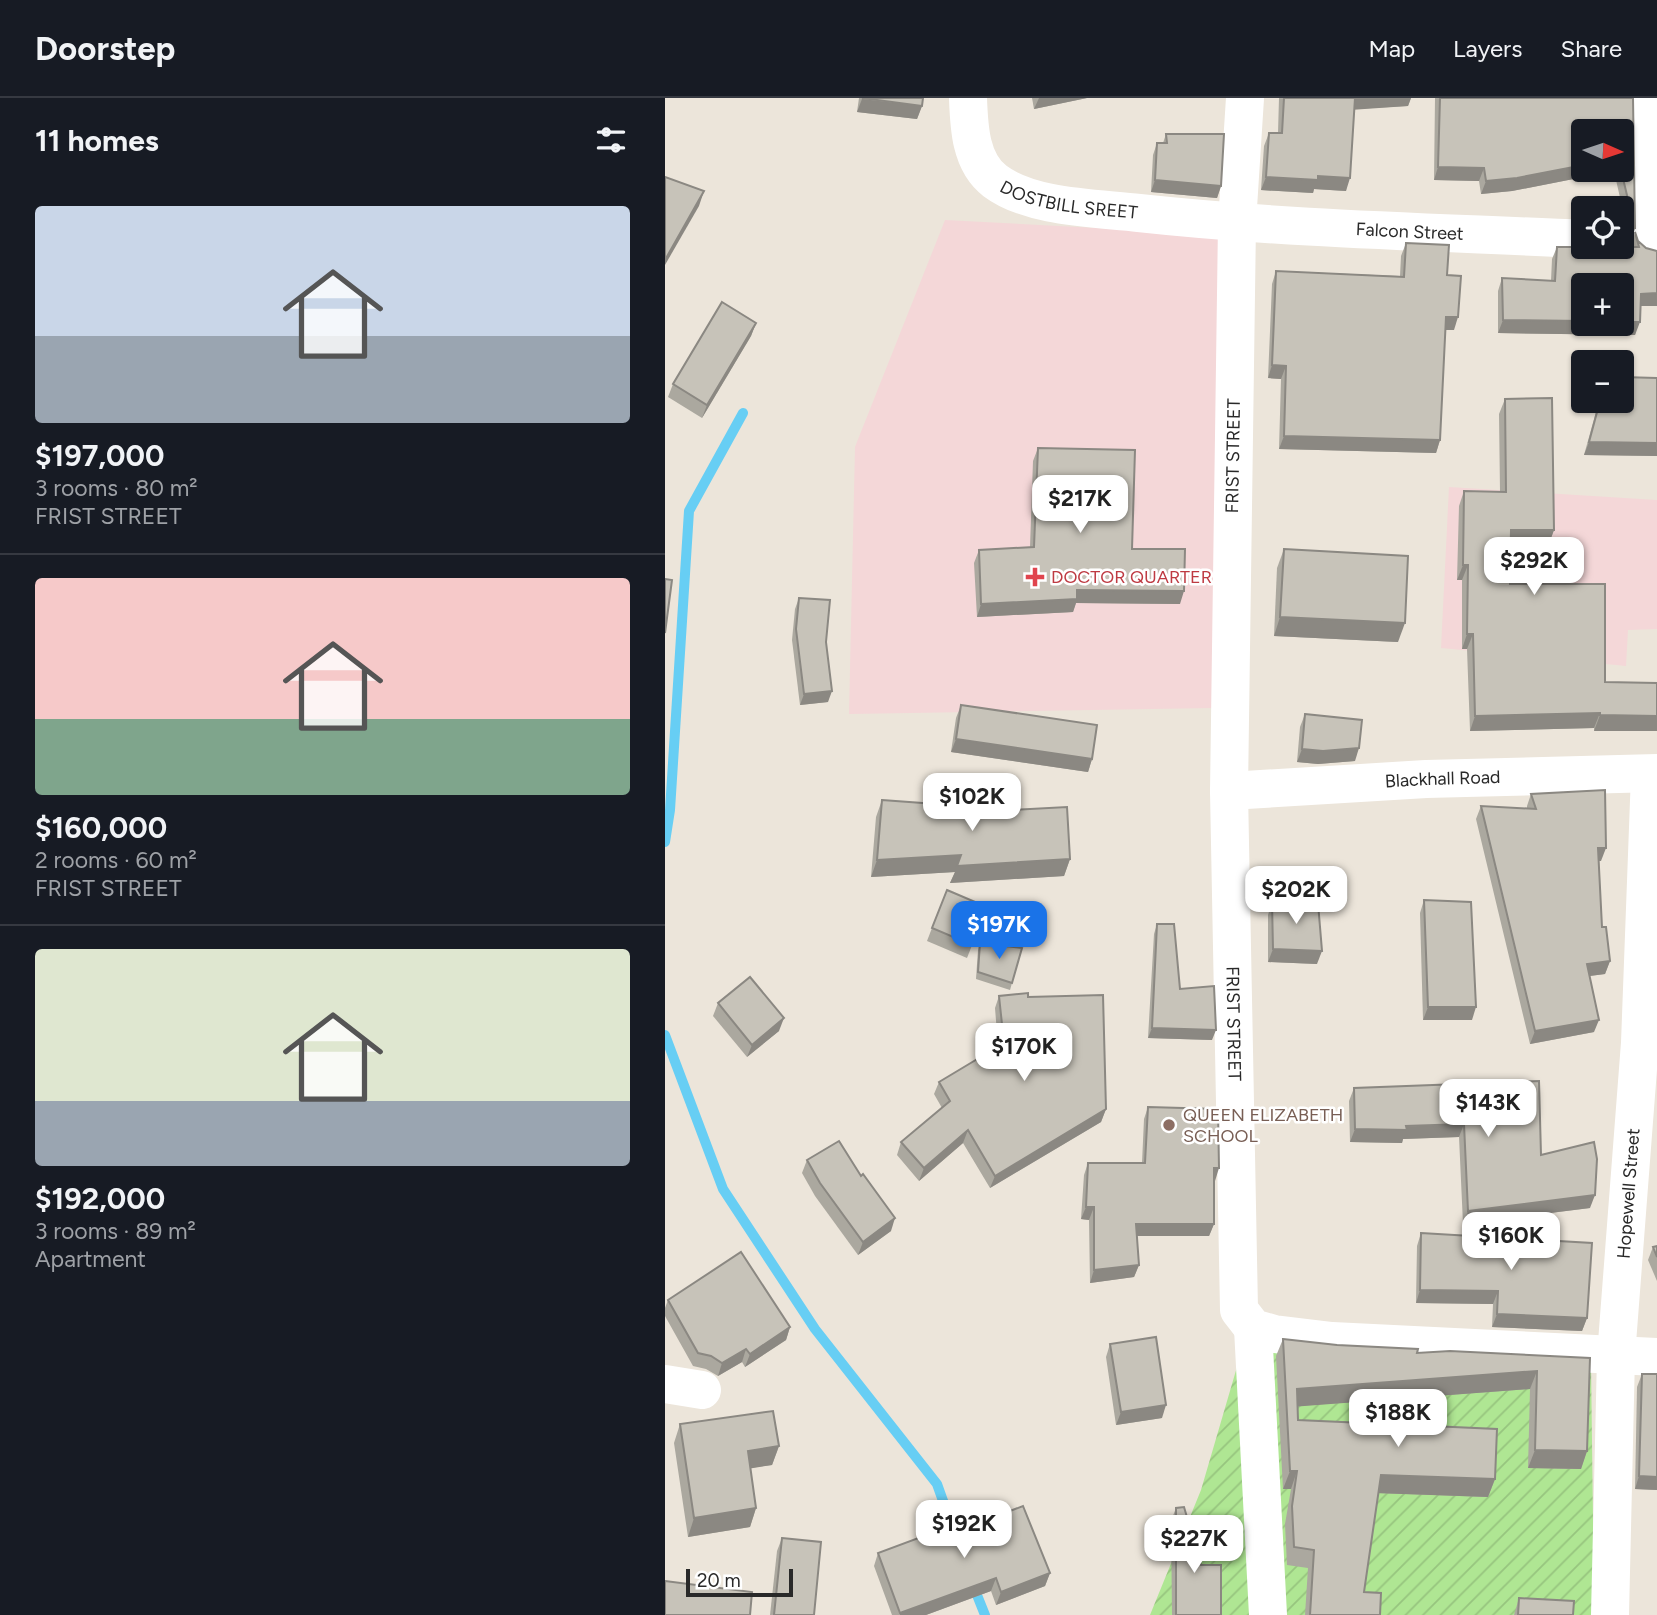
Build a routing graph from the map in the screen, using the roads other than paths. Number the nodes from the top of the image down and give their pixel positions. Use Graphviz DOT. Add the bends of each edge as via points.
graph roads {
  1 [pos="968,98"];
  2 [pos="1245,98"];
  3 [pos="1649,98"];
  4 [pos="1237,223"];
  5 [pos="1571,238"];
  6 [pos="1644,242"];
  7 [pos="1654,774"];
  8 [pos="1229,791"];
  9 [pos="1253,1328"];
  10 [pos="1616,1356"];
  11 [pos="1657,1357"];
  12 [pos="1268,1615"];
  13 [pos="1611,1615"];
  1 -- 4 [label="street, DOSTBILL SREET" via="969,132 980,165 995,181 1026,196"];
  2 -- 4 [label="street, FRIST STREET"];
  3 -- 6 [label="street"];
  4 -- 5 [label="street, Falcon Street"];
  4 -- 8 [label="street, FRIST STREET"];
  7 -- 8 [label="street, Blackhall Road" via="1426,779"];
  7 -- 10 [label="street, Hopewell Street" via="1640,1043"];
  8 -- 9 [label="street, FRIST STREET" via="1239,1310"];
  9 -- 10 [label="street" via="1332,1341"];
  9 -- 12 [label="street"];
  10 -- 11 [label="street"];
  10 -- 13 [label="street, Hopewell Street"];
}
